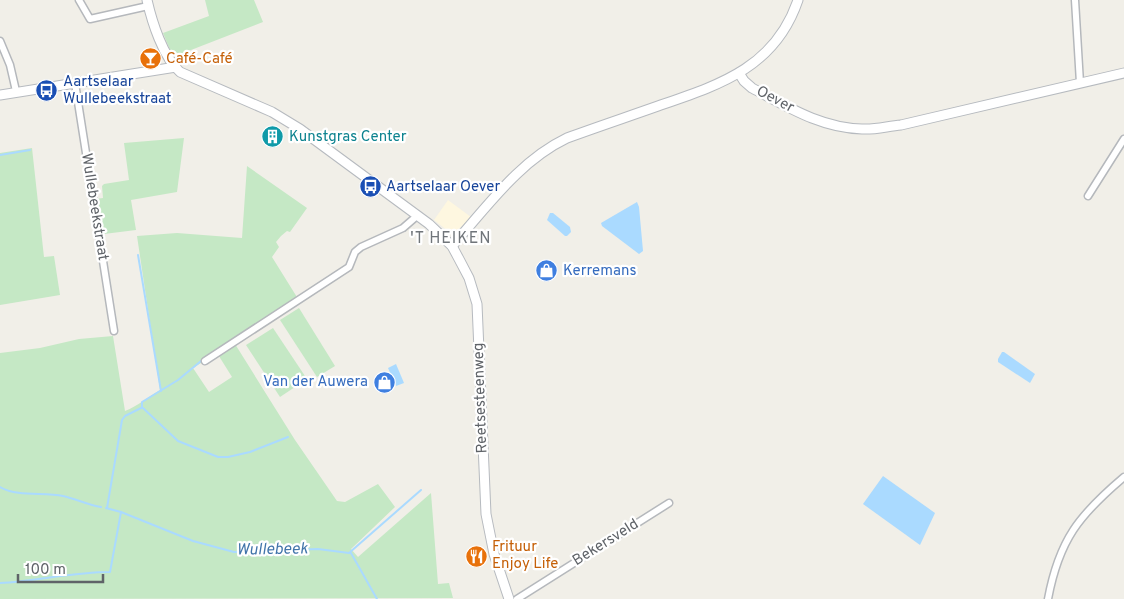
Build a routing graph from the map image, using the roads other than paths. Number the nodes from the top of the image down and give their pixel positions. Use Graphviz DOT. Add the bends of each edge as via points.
graph roads {
  1 [pos="79,0"];
  2 [pos="798,0"];
  3 [pos="1075,0"];
  4 [pos="148,3"];
  5 [pos="0,41"];
  6 [pos="176,67"];
  7 [pos="739,73"];
  8 [pos="1124,73"];
  9 [pos="75,83"];
  10 [pos="1080,83"];
  11 [pos="16,92"];
  12 [pos="0,95"];
  13 [pos="1124,139"];
  14 [pos="1088,196"];
  15 [pos="418,215"];
  16 [pos="452,246"];
  17 [pos="114,331"];
  18 [pos="205,361"];
  19 [pos="1124,477"];
  20 [pos="669,504"];
  21 [pos="509,599"];
  22 [pos="517,599"];
  23 [pos="1048,599"];
  1 -- 4 [label="street" via="90,19"];
  2 -- 7 [label="street" via="773,44"];
  3 -- 10 [label="street"];
  4 -- 6 [label="street" via="163,46"];
  5 -- 11 [label="street"];
  6 -- 9 [label="street"];
  6 -- 15 [label="street, Reetsesteenweg" via="186,75 272,112 300,129"];
  7 -- 10 [label="street, Oever" via="752,88 812,120 864,129 901,125"];
  7 -- 16 [label="street" via="715,86 567,138 546,149 516,174"];
  8 -- 10 [label="street, Oever"];
  9 -- 11 [label="street"];
  9 -- 17 [label="street, Wullebeekstraat"];
  11 -- 12 [label="street"];
  13 -- 14 [label="street"];
  15 -- 16 [label="street, Reetsesteenweg"];
  15 -- 18 [label="street" via="403,228 361,247 355,252 349,267"];
  16 -- 21 [label="street, Reetsesteenweg" via="469,278 477,304 486,514 494,554"];
  19 -- 23 [label="street" via="1084,513 1073,529 1058,559"];
  20 -- 22 [label="street, Bekersveld"];
}
